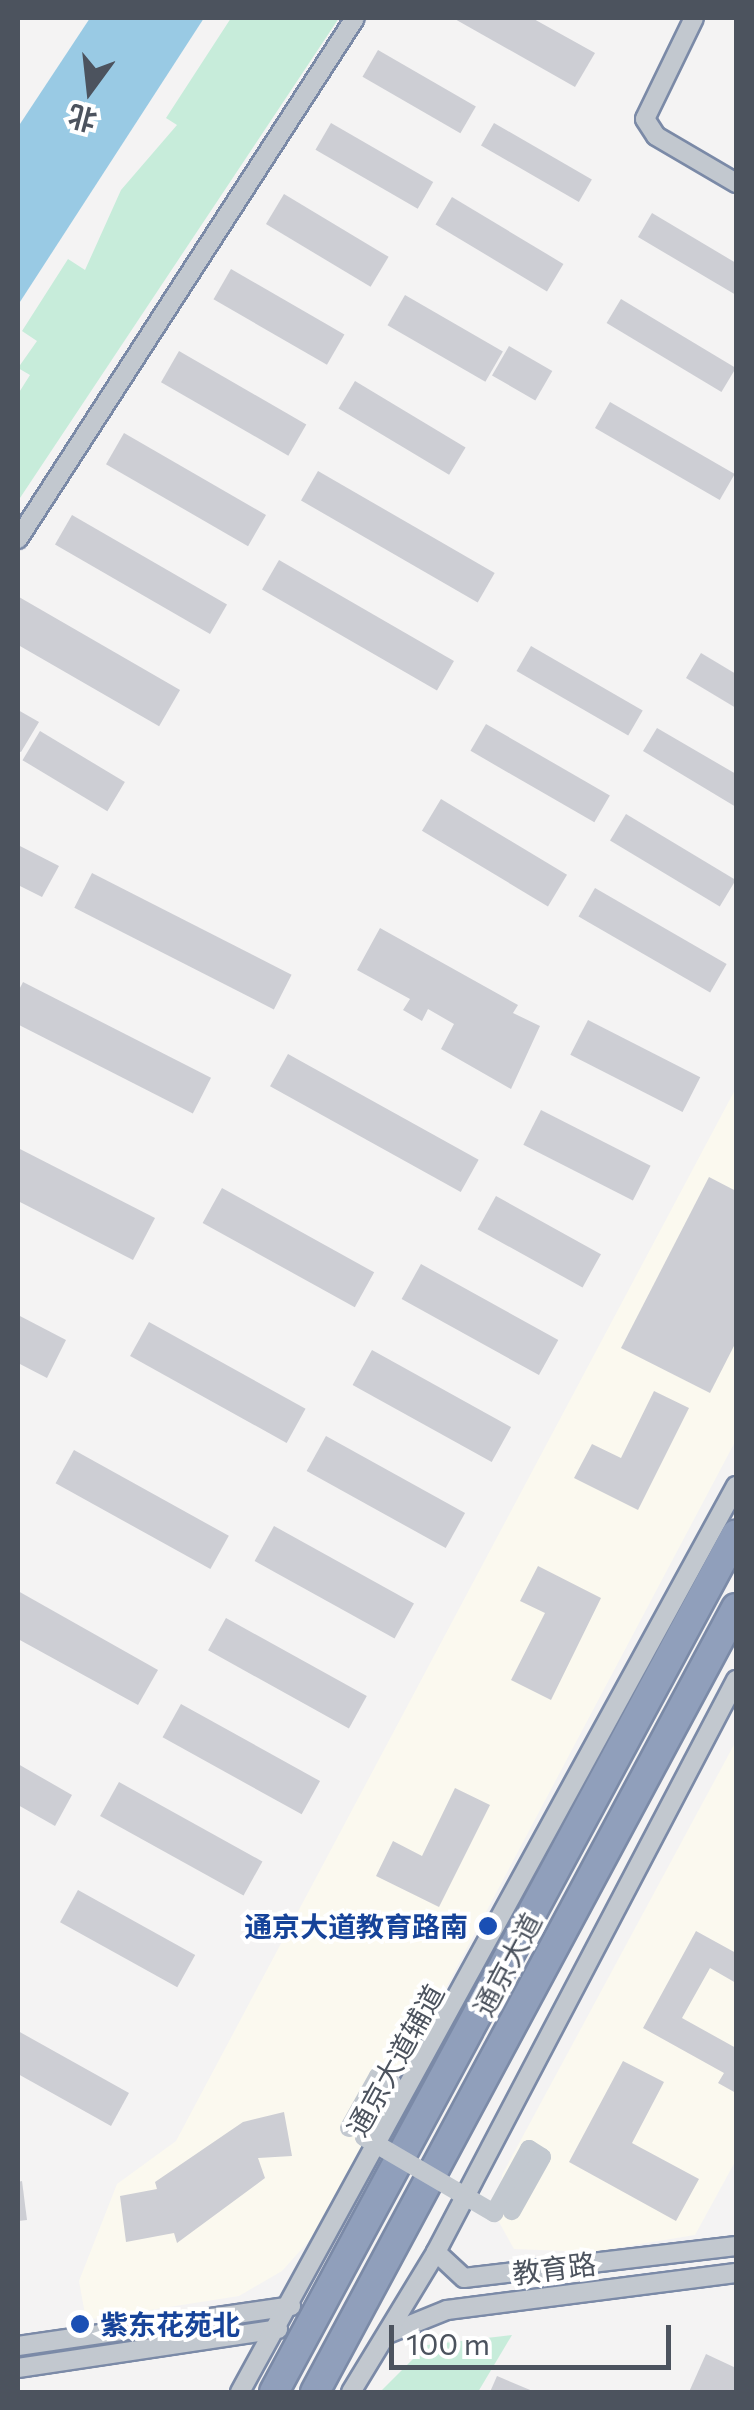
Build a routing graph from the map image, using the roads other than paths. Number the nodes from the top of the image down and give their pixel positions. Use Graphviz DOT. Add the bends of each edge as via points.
graph roads {
  1 [pos="355,18"];
  2 [pos="694,18"];
  3 [pos="736,184"];
  4 [pos="18,539"];
  5 [pos="736,1486"];
  6 [pos="736,1534"];
  7 [pos="736,1608"];
  8 [pos="736,1680"];
  9 [pos="349,2128"];
  10 [pos="512,2211"];
  11 [pos="736,2246"];
  12 [pos="436,2252"];
  13 [pos="736,2273"];
  14 [pos="291,2306"];
  15 [pos="278,2330"];
  16 [pos="385,2336"];
  17 [pos="18,2346"];
  18 [pos="18,2368"];
  19 [pos="240,2392"];
  20 [pos="274,2392"];
  21 [pos="315,2392"];
  22 [pos="351,2392"];
  1 -- 4 [label="street"];
  2 -- 3 [label="street" via="645,119 656,136"];
  5 -- 14 [label="street, 通京大道辅道"];
  6 -- 20 [label="highway, 通京大道"];
  7 -- 21 [label="highway, 通京大道"];
  8 -- 12 [label="street"];
  9 -- 10 [label="street, bridge" via="378,2076 392,2083 364,2137 494,2213 529,2150 542,2157"];
  11 -- 12 [label="street, 教育路" via="464,2278"];
  12 -- 16 [label="street"];
  13 -- 16 [label="street, 教育路" via="447,2310 417,2317"];
  14 -- 15 [label="street, 通京大道辅道"];
  14 -- 17 [label="street"];
  15 -- 18 [label="street"];
  15 -- 19 [label="street, 通京大道辅道"];
  16 -- 22 [label="street"];
}
